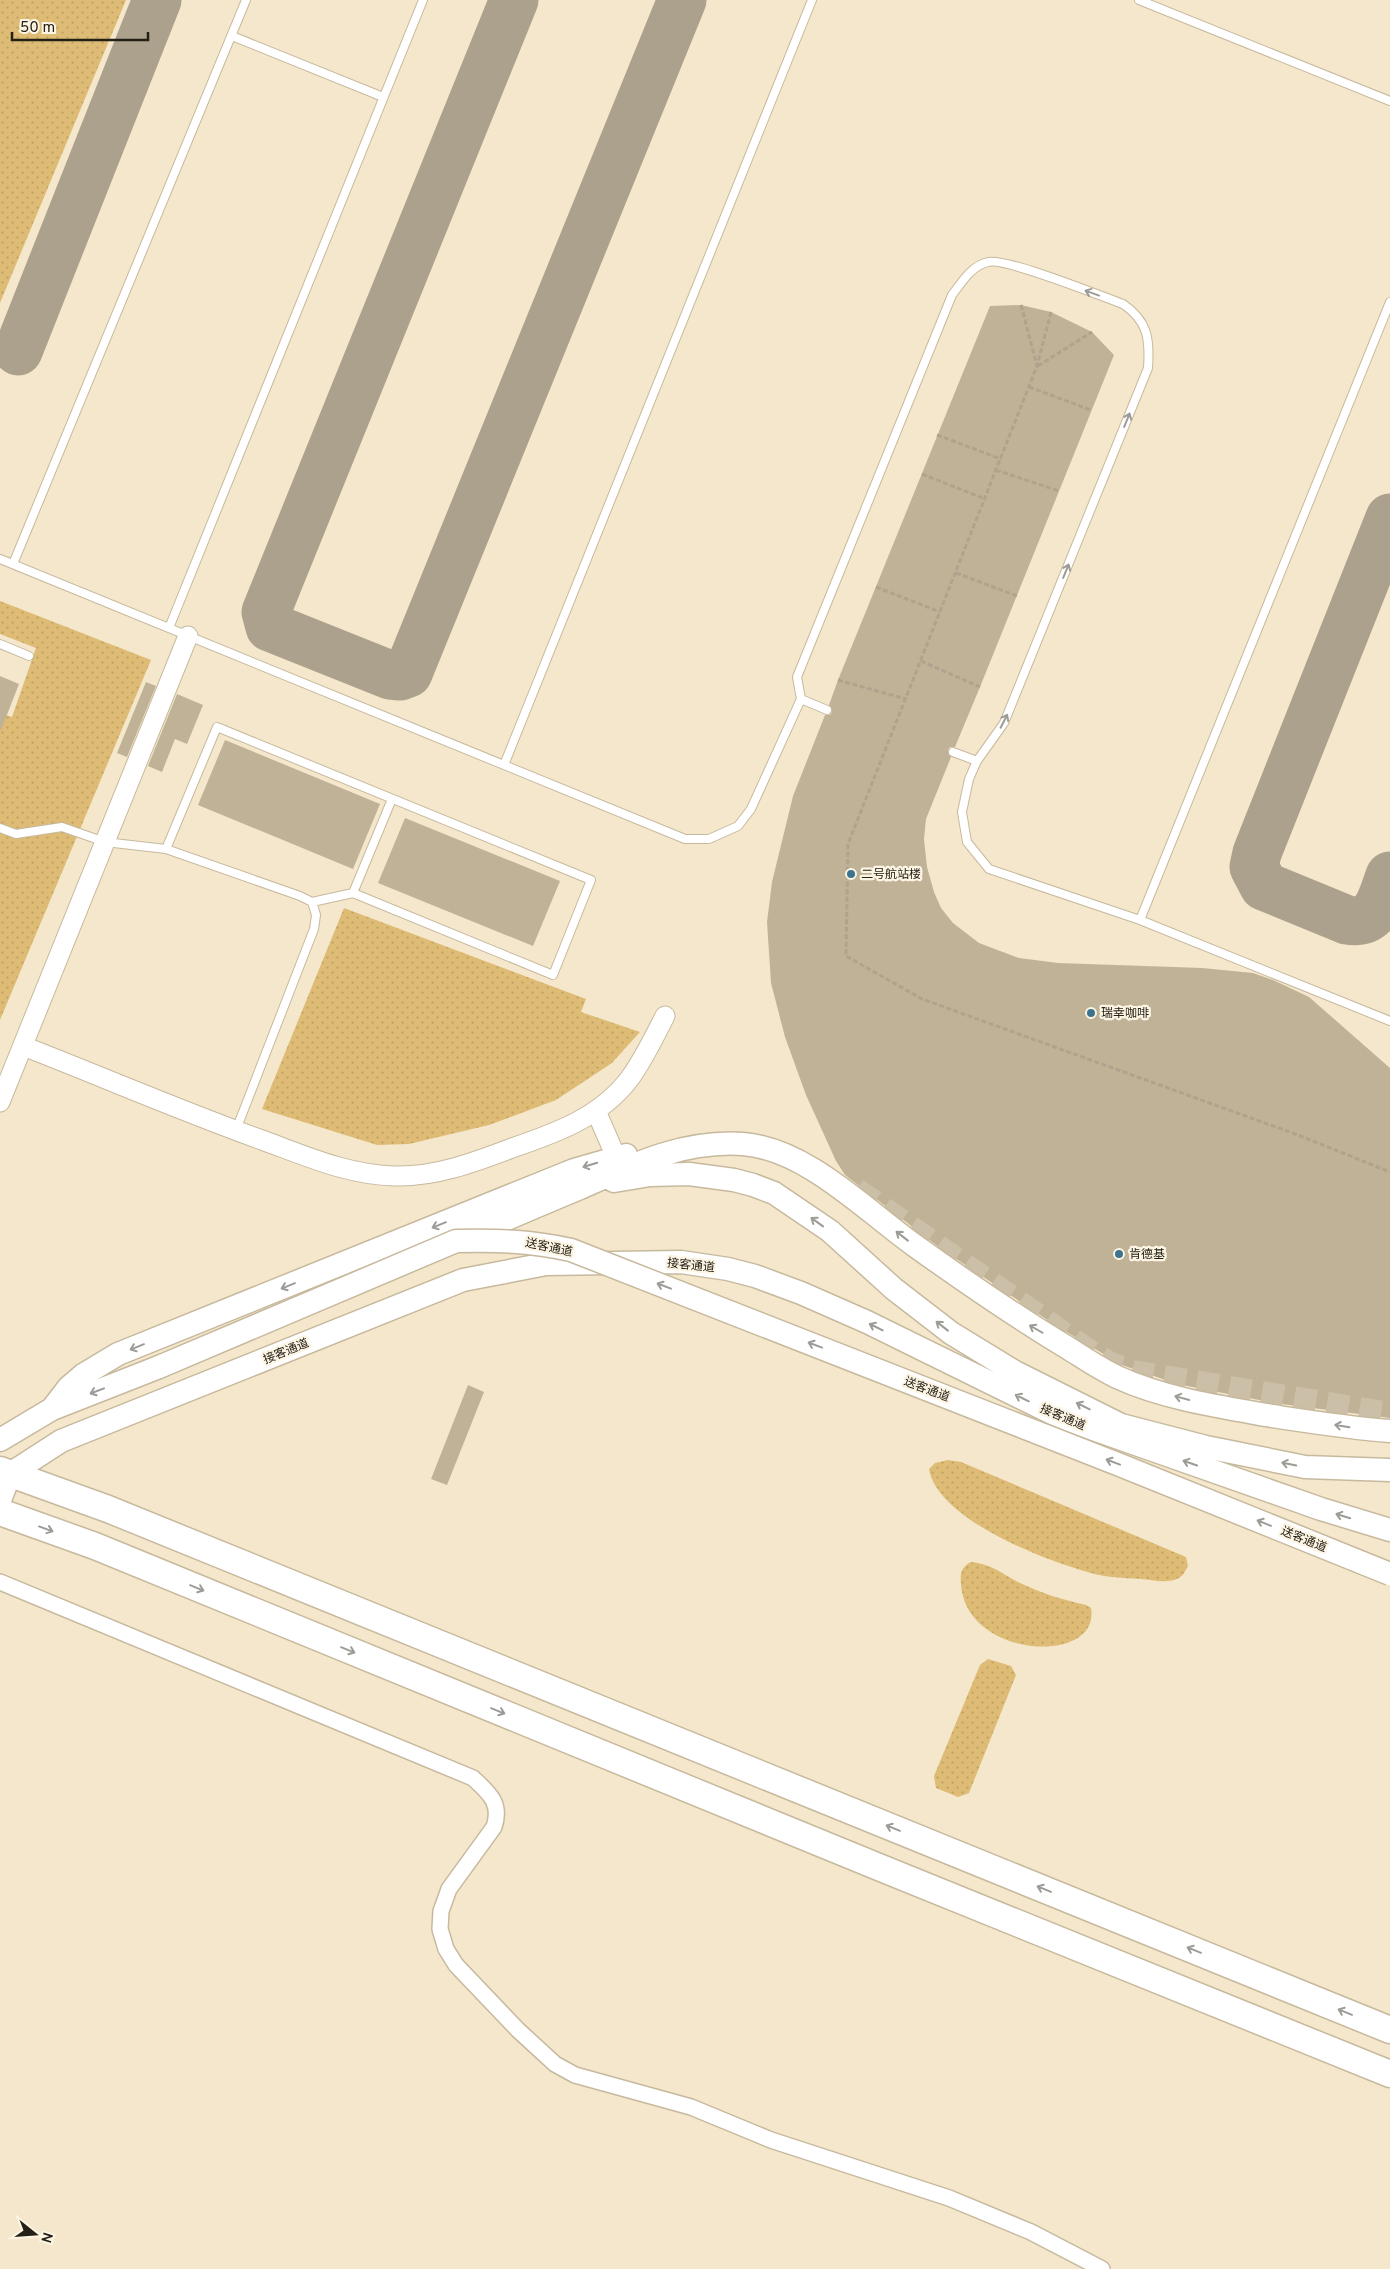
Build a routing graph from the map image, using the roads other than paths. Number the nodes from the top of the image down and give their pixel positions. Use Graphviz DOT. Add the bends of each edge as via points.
graph roads {
  1 [pos="246,0"];
  2 [pos="422,0"];
  3 [pos="812,0"];
  4 [pos="1139,0"];
  5 [pos="232,36"];
  6 [pos="383,97"];
  7 [pos="1390,101"];
  8 [pos="1390,302"];
  9 [pos="0,559"];
  10 [pos="13,564"];
  11 [pos="169,628"];
  12 [pos="188,636"];
  13 [pos="0,644"];
  14 [pos="29,656"];
  15 [pos="801,699"];
  16 [pos="827,710"];
  17 [pos="953,752"];
  18 [pos="977,761"];
  19 [pos="504,765"];
  20 [pos="392,799"];
  21 [pos="0,828"];
  22 [pos="105,842"];
  23 [pos="166,849"];
  24 [pos="353,893"];
  25 [pos="312,902"];
  26 [pos="1140,920"];
  27 [pos="665,1016"];
  28 [pos="1390,1021"];
  29 [pos="23,1046"];
  30 [pos="0,1102"];
  31 [pos="596,1111"];
  32 [pos="236,1130"];
  33 [pos="616,1157"];
  34 [pos="851,1184"];
  35 [pos="585,1186"];
  36 [pos="456,1240"];
  37 [pos="52,1409"];
  38 [pos="1390,1432"];
  39 [pos="0,1440"];
  40 [pos="1390,1470"];
  41 [pos="5,1472"];
  42 [pos="0,1500"];
  43 [pos="0,1512"];
  44 [pos="1390,1530"];
  45 [pos="1390,1574"];
  46 [pos="0,1582"];
  47 [pos="1390,2030"];
  48 [pos="1390,2074"];
  49 [pos="1102,2269"];
  1 -- 5 [label="lane"];
  2 -- 6 [label="lane"];
  3 -- 19 [label="lane"];
  4 -- 7 [label="lane"];
  5 -- 6 [label="lane"];
  5 -- 10 [label="lane"];
  6 -- 11 [label="lane"];
  8 -- 26 [label="lane"];
  9 -- 10 [label="lane"];
  10 -- 11 [label="lane"];
  11 -- 12 [label="lane"];
  12 -- 19 [label="lane"];
  12 -- 22 [label="street"];
  13 -- 14 [label="lane"];
  15 -- 16 [label="lane"];
  18 -- 15 [label="lane, one-way" via="1004,723 1148,368 1150,345 1145,328 1133,311 1123,304 1013,264 989,261 968,273 952,295 797,677"];
  15 -- 19 [label="lane" via="751,809 738,826 709,839 685,839"];
  17 -- 18 [label="lane"];
  18 -- 26 [label="lane" via="969,779 962,812 967,842 989,869"];
  20 -- 23 [label="lane" via="217,727"];
  20 -- 24 [label="lane"];
  20 -- 24 [label="lane" via="591,880 554,975"];
  21 -- 22 [label="lane" via="16,834 62,828"];
  22 -- 23 [label="lane"];
  22 -- 29 [label="street"];
  23 -- 25 [label="lane"];
  24 -- 25 [label="lane"];
  25 -- 32 [label="lane" via="316,915 314,929"];
  26 -- 28 [label="lane"];
  27 -- 31 [label="street" via="630,1079"];
  29 -- 30 [label="street"];
  29 -- 32 [label="street"];
  31 -- 32 [label="street" via="550,1135 475,1162 436,1172 397,1176 342,1169"];
  31 -- 33 [label="street"];
  33 -- 34 [label="main road" via="709,1137 741,1136 790,1148"];
  33 -- 37 [label="main road, one-way" via="574,1170 118,1354 76,1381"];
  35 -- 36 [label="main road, 送客通道"];
  38 -- 35 [label="main road, 送客通道, one-way" via="1214,1406 1117,1377 1014,1316 808,1167 770,1149 743,1144 681,1149 639,1161"];
  40 -- 35 [label="main road, 送客通道, one-way" via="1305,1467 1206,1447 1121,1425 1015,1372 951,1333 894,1289 830,1231 764,1188 709,1176 668,1174"];
  36 -- 37 [label="main road, 送客通道, one-way, bridge" via="159,1367"];
  45 -- 36 [label="main road, 送客通道, one-way, bridge" via="571,1250 520,1240"];
  37 -- 39 [label="main road"];
  41 -- 42 [label="main road"];
  44 -- 41 [label="main road, 接客通道, one-way" via="1062,1418 801,1293 728,1269 681,1262 546,1264 463,1280 61,1441"];
  47 -- 41 [label="highway, one-way" via="108,1509"];
  43 -- 48 [label="highway, one-way" via="95,1546"];
  46 -- 49 [label="street" via="473,1778 495,1801 497,1817 494,1827 449,1890 441,1911 440,1929 446,1949 456,1965 555,2064 575,2075 691,2107 771,2140 949,2198 1031,2232"];
}
